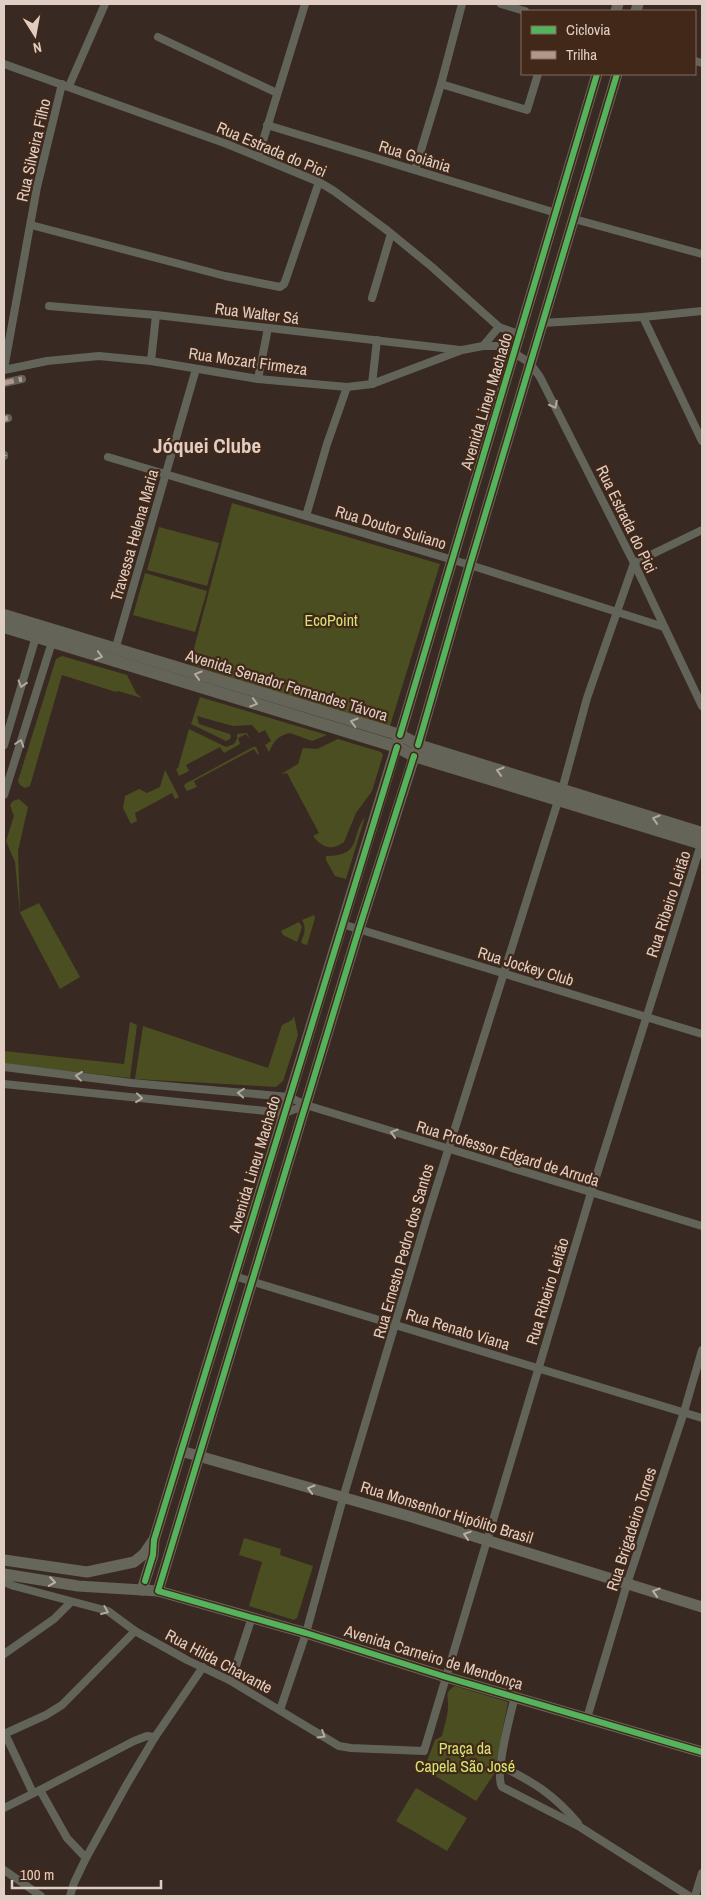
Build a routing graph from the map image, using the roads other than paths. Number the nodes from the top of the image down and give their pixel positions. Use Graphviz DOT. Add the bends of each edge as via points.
graph roads {
  1 [pos="106,4"];
  2 [pos="305,4"];
  3 [pos="462,4"];
  4 [pos="501,4"];
  5 [pos="522,10"];
  6 [pos="158,37"];
  7 [pos="4,64"];
  8 [pos="538,75"];
  9 [pos="597,75"];
  10 [pos="617,75"];
  11 [pos="441,84"];
  12 [pos="65,85"];
  13 [pos="277,93"];
  14 [pos="267,125"];
  15 [pos="258,157"];
  16 [pos="415,170"];
  17 [pos="319,182"];
  18 [pos="556,213"];
  19 [pos="574,219"];
  20 [pos="31,225"];
  21 [pos="391,234"];
  22 [pos="702,254"];
  23 [pos="372,298"];
  24 [pos="49,306"];
  25 [pos="702,311"];
  26 [pos="156,315"];
  27 [pos="643,317"];
  28 [pos="542,323"];
  29 [pos="499,326"];
  30 [pos="8,327"];
  31 [pos="268,328"];
  32 [pos="521,335"];
  33 [pos="377,340"];
  34 [pos="482,346"];
  35 [pos="462,350"];
  36 [pos="515,354"];
  37 [pos="151,361"];
  38 [pos="530,363"];
  39 [pos="196,369"];
  40 [pos="4,370"];
  41 [pos="22,379"];
  42 [pos="258,379"];
  43 [pos="4,383"];
  44 [pos="372,384"];
  45 [pos="347,387"];
  46 [pos="702,441"];
  47 [pos="108,457"];
  48 [pos="166,474"];
  49 [pos="306,516"];
  50 [pos="702,530"];
  51 [pos="452,560"];
  52 [pos="634,563"];
  53 [pos="470,565"];
  54 [pos="615,612"];
  55 [pos="4,616"];
  56 [pos="4,627"];
  57 [pos="664,627"];
  58 [pos="37,632"];
  59 [pos="52,642"];
  60 [pos="115,650"];
  61 [pos="702,706"];
  62 [pos="399,741"];
  63 [pos="4,745"];
  64 [pos="416,751"];
  65 [pos="4,791"];
  66 [pos="560,795"];
  67 [pos="702,841"];
  68 [pos="342,924"];
  69 [pos="359,929"];
  70 [pos="505,974"];
  71 [pos="647,1017"];
  72 [pos="702,1034"];
  73 [pos="4,1068"];
  74 [pos="4,1084"];
  75 [pos="290,1097"];
  76 [pos="306,1105"];
  77 [pos="285,1113"];
  78 [pos="448,1149"];
  79 [pos="591,1193"];
  80 [pos="702,1226"];
  81 [pos="242,1249"];
  82 [pos="261,1254"];
  83 [pos="234,1276"];
  84 [pos="252,1281"];
  85 [pos="224,1312"];
  86 [pos="241,1317"];
  87 [pos="396,1324"];
  88 [pos="702,1350"];
  89 [pos="538,1368"];
  90 [pos="684,1412"];
  91 [pos="702,1418"];
  92 [pos="181,1451"];
  93 [pos="199,1456"];
  94 [pos="343,1498"];
  95 [pos="154,1540"];
  96 [pos="487,1541"];
  97 [pos="4,1560"];
  98 [pos="4,1574"];
  99 [pos="4,1582"];
  100 [pos="627,1584"];
  101 [pos="142,1590"];
  102 [pos="158,1591"];
  103 [pos="71,1602"];
  104 [pos="702,1606"];
  105 [pos="252,1617"];
  106 [pos="135,1631"];
  107 [pos="306,1632"];
  108 [pos="4,1654"];
  109 [pos="203,1667"];
  110 [pos="446,1677"];
  111 [pos="231,1680"];
  112 [pos="515,1696"];
  113 [pos="280,1710"];
  114 [pos="587,1718"];
  115 [pos="4,1734"];
  116 [pos="155,1736"];
  117 [pos="424,1751"];
  118 [pos="702,1752"];
  119 [pos="501,1766"];
  120 [pos="37,1792"];
  121 [pos="4,1808"];
  122 [pos="580,1827"];
  123 [pos="86,1858"];
  124 [pos="4,1870"];
  125 [pos="702,1873"];
  126 [pos="41,1896"];
  127 [pos="70,1896"];
  128 [pos="689,1896"];
  129 [pos="695,1896"];
  1 -- 12 [label="street, Rua Silveira Filho"];
  2 -- 13 [label="street"];
  3 -- 11 [label="street"];
  4 -- 5 [label="street"];
  6 -- 13 [label="street"];
  7 -- 12 [label="street, Rua Estrada do Pici"];
  8 -- 11 [label="street" via="527,110"];
  9 -- 18 [label="street, Avenida Lineu Machado"];
  10 -- 19 [label="street, Avenida Lineu Machado"];
  11 -- 16 [label="street"];
  12 -- 15 [label="street, Rua Estrada do Pici"];
  12 -- 20 [label="street, Rua Silveira Filho" via="37,187"];
  13 -- 14 [label="street"];
  14 -- 15 [label="street"];
  14 -- 16 [label="street, Rua Goiânia"];
  15 -- 17 [label="street, Rua Estrada do Pici"];
  16 -- 18 [label="street, Rua Goiânia"];
  17 -- 20 [label="street" via="282,286 225,276"];
  17 -- 21 [label="street, Rua Estrada do Pici"];
  18 -- 32 [label="street, Avenida Lineu Machado"];
  19 -- 22 [label="street"];
  19 -- 28 [label="street, Avenida Lineu Machado"];
  20 -- 30 [label="street, Rua Silveira Filho"];
  21 -- 23 [label="street"];
  21 -- 29 [label="street, Rua Estrada do Pici"];
  24 -- 26 [label="street, Rua Walter Sá"];
  25 -- 27 [label="street"];
  26 -- 31 [label="street, Rua Walter Sá"];
  26 -- 37 [label="street"];
  27 -- 28 [label="street"];
  27 -- 46 [label="street"];
  28 -- 38 [label="street, Avenida Lineu Machado"];
  29 -- 32 [label="street, Rua Estrada do Pici"];
  29 -- 34 [label="street"];
  30 -- 40 [label="street, Rua Silveira Filho"];
  31 -- 33 [label="street, Rua Walter Sá"];
  31 -- 42 [label="street"];
  32 -- 36 [label="street, Avenida Lineu Machado"];
  33 -- 35 [label="street, Rua Walter Sá"];
  33 -- 44 [label="street"];
  34 -- 35 [label="street, Rua Mozart Firmeza"];
  34 -- 36 [label="street, Rua Mozart Firmeza" via="503,346"];
  35 -- 44 [label="street, Rua Mozart Firmeza"];
  36 -- 38 [label="street, Rua Estrada do Pici"];
  36 -- 51 [label="street, Avenida Lineu Machado"];
  37 -- 39 [label="street, Rua Mozart Firmeza"];
  37 -- 40 [label="street, Rua Mozart Firmeza" via="99,356 47,361"];
  38 -- 52 [label="street, Rua Estrada do Pici, one-way"];
  38 -- 53 [label="street, Avenida Lineu Machado"];
  39 -- 42 [label="street, Rua Mozart Firmeza"];
  39 -- 48 [label="street, Travessa Helena Maria"];
  41 -- 43 [label="street"];
  42 -- 45 [label="street, Rua Mozart Firmeza"];
  44 -- 45 [label="street, Rua Mozart Firmeza"];
  45 -- 49 [label="street"];
  47 -- 48 [label="street, Rua Doutor Suliano"];
  48 -- 49 [label="street, Rua Doutor Suliano"];
  48 -- 60 [label="street, Travessa Helena Maria"];
  49 -- 51 [label="street, Rua Doutor Suliano"];
  50 -- 52 [label="street"];
  51 -- 53 [label="street, Rua Doutor Suliano"];
  51 -- 62 [label="street, Avenida Lineu Machado"];
  52 -- 54 [label="street, Rua Ernesto Pedro dos Santos"];
  52 -- 57 [label="street, Rua Estrada do Pici"];
  53 -- 54 [label="street, Rua Doutor Suliano"];
  53 -- 64 [label="street, Avenida Lineu Machado"];
  54 -- 57 [label="street, Rua Doutor Suliano"];
  54 -- 66 [label="street, Rua Ernesto Pedro dos Santos"];
  55 -- 58 [label="main road, Avenida Senador Fernandes Távora"];
  56 -- 58 [label="main road, Avenida Senador Fernandes Távora"];
  57 -- 61 [label="street, Rua Estrada do Pici"];
  58 -- 59 [label="main road, Avenida Senador Fernandes Távora"];
  58 -- 60 [label="main road, Avenida Senador Fernandes Távora"];
  58 -- 63 [label="street, one-way"];
  59 -- 62 [label="main road, Avenida Senador Fernandes Távora, one-way"];
  65 -- 59 [label="street, one-way"];
  62 -- 60 [label="main road, Avenida Senador Fernandes Távora, one-way"];
  62 -- 64 [label="main road, Avenida Senador Fernandes Távora"];
  62 -- 68 [label="street, Avenida Lineu Machado"];
  64 -- 66 [label="main road, Avenida Senador Fernandes Távora"];
  64 -- 69 [label="street, Avenida Lineu Machado"];
  66 -- 67 [label="main road, Avenida Senador Fernandes Távora"];
  66 -- 70 [label="street, Rua Ernesto Pedro dos Santos"];
  67 -- 71 [label="street, Rua Ribeiro Leitão"];
  68 -- 69 [label="street, Rua Jockey Club"];
  68 -- 75 [label="street, Avenida Lineu Machado"];
  69 -- 70 [label="street, Rua Jockey Club"];
  69 -- 76 [label="street, Avenida Lineu Machado"];
  70 -- 71 [label="street, Rua Jockey Club"];
  70 -- 78 [label="street, Rua Ernesto Pedro dos Santos"];
  71 -- 72 [label="street, Rua Jockey Club"];
  71 -- 79 [label="street, Rua Ribeiro Leitão"];
  75 -- 73 [label="street, one-way"];
  74 -- 77 [label="street, one-way"];
  75 -- 76 [label="street, Rua Professor Edgard de Arruda"];
  75 -- 77 [label="street, Avenida Lineu Machado"];
  76 -- 77 [label="street"];
  78 -- 76 [label="street, Rua Professor Edgard de Arruda, one-way"];
  76 -- 82 [label="street, Avenida Lineu Machado"];
  77 -- 81 [label="street, Avenida Lineu Machado"];
  78 -- 79 [label="street, Rua Professor Edgard de Arruda"];
  78 -- 87 [label="street, Rua Ernesto Pedro dos Santos"];
  79 -- 80 [label="street, Rua Professor Edgard de Arruda"];
  79 -- 89 [label="street, Rua Ribeiro Leitão"];
  81 -- 82 [label="street"];
  81 -- 83 [label="street, Avenida Lineu Machado"];
  82 -- 84 [label="street, Avenida Lineu Machado"];
  83 -- 84 [label="street, Rua Renato Viana"];
  83 -- 85 [label="street, Avenida Lineu Machado"];
  84 -- 86 [label="street, Avenida Lineu Machado"];
  84 -- 87 [label="street, Rua Renato Viana"];
  85 -- 86 [label="street"];
  85 -- 92 [label="street, Avenida Lineu Machado"];
  86 -- 93 [label="street, Avenida Lineu Machado"];
  87 -- 89 [label="street, Rua Renato Viana"];
  87 -- 94 [label="street, Rua Ernesto Pedro dos Santos"];
  88 -- 90 [label="street, Rua Brigadeiro Torres"];
  89 -- 90 [label="street, Rua Renato Viana"];
  89 -- 96 [label="street, Rua Ribeiro Leitão"];
  90 -- 91 [label="street, Rua Renato Viana"];
  90 -- 100 [label="street, Rua Brigadeiro Torres"];
  92 -- 93 [label="street, Rua Monsenhor Hipólito Brasil"];
  92 -- 95 [label="street, Avenida Lineu Machado"];
  94 -- 93 [label="street, Rua Monsenhor Hipólito Brasil, one-way"];
  93 -- 102 [label="street, Avenida Lineu Machado"];
  96 -- 94 [label="street, Rua Monsenhor Hipólito Brasil, one-way"];
  94 -- 107 [label="street, Rua Ernesto Pedro dos Santos"];
  95 -- 97 [label="street" via="134,1562 86,1572"];
  95 -- 101 [label="street, Avenida Lineu Machado"];
  96 -- 100 [label="street, Rua Monsenhor Hipólito Brasil"];
  96 -- 110 [label="street, Rua Ribeiro Leitão"];
  98 -- 101 [label="street, Avenida Carneiro de Mendonça, one-way" via="78,1586"];
  99 -- 103 [label="street, Rua Hilda Chavante"];
  104 -- 100 [label="street, Rua Monsenhor Hipólito Brasil, one-way"];
  100 -- 114 [label="street, Rua Brigadeiro Torres"];
  101 -- 102 [label="street, Avenida Carneiro de Mendonça"];
  102 -- 105 [label="street, Avenida Carneiro de Mendonça"];
  103 -- 106 [label="street, Rua Hilda Chavante, one-way" via="108,1611"];
  103 -- 108 [label="street" via="54,1619"];
  105 -- 107 [label="street, Avenida Carneiro de Mendonça"];
  105 -- 111 [label="street"];
  106 -- 109 [label="street, Rua Hilda Chavante"];
  106 -- 115 [label="street" via="62,1705 46,1716"];
  107 -- 110 [label="street, Avenida Carneiro de Mendonça"];
  107 -- 113 [label="street, Rua Ernesto Pedro dos Santos"];
  109 -- 111 [label="street, Rua Hilda Chavante"];
  109 -- 116 [label="street"];
  110 -- 112 [label="street, Avenida Carneiro de Mendonça"];
  110 -- 117 [label="street, Rua Ribeiro Leitão"];
  111 -- 113 [label="street, Rua Hilda Chavante"];
  112 -- 114 [label="street, Avenida Carneiro de Mendonça"];
  112 -- 119 [label="street"];
  113 -- 117 [label="street, Rua Hilda Chavante, one-way" via="339,1746"];
  114 -- 118 [label="street, Avenida Carneiro de Mendonça"];
  115 -- 120 [label="street"];
  116 -- 120 [label="street" via="134,1740"];
  116 -- 123 [label="street"];
  119 -- 122 [label="street" via="559,1801"];
  119 -- 122 [label="street" via="502,1786"];
  120 -- 121 [label="street"];
  120 -- 123 [label="street" via="64,1833"];
  122 -- 128 [label="street"];
  123 -- 127 [label="street"];
  124 -- 126 [label="street"];
  125 -- 129 [label="street"];
}
